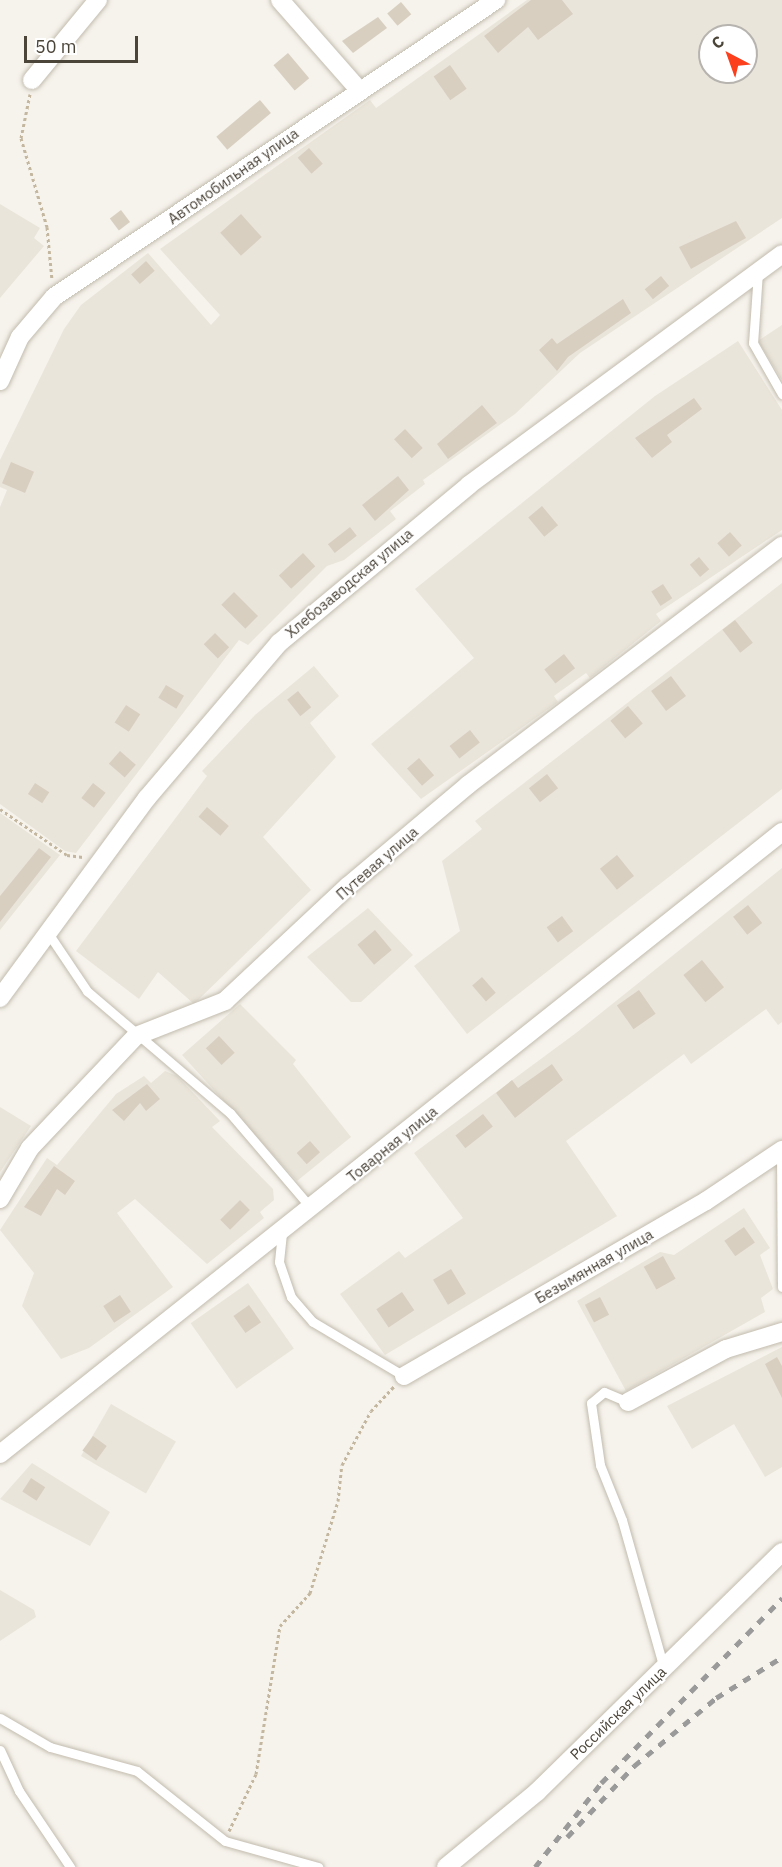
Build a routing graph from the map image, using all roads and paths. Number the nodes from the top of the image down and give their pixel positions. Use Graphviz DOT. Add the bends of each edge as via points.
graph roads {
  1 [pos="98,0"];
  2 [pos="280,0"];
  3 [pos="496,0"];
  4 [pos="32,80"];
  5 [pos="359,90"];
  6 [pos="782,254"];
  7 [pos="758,270"];
  8 [pos="54,297"];
  9 [pos="0,381"];
  10 [pos="782,394"];
  11 [pos="782,546"];
  12 [pos="0,809"];
  13 [pos="782,832"];
  14 [pos="100,859"];
  15 [pos="47,932"];
  16 [pos="0,998"];
  17 [pos="136,1036"];
  18 [pos="781,1151"];
  19 [pos="0,1199"];
  20 [pos="312,1209"];
  21 [pos="282,1233"];
  22 [pos="782,1287"];
  23 [pos="782,1332"];
  24 [pos="404,1376"];
  25 [pos="628,1402"];
  26 [pos="0,1454"];
  27 [pos="782,1552"];
  28 [pos="664,1668"];
  29 [pos="0,1718"];
  30 [pos="0,1749"];
  31 [pos="225,1841"];
  32 [pos="445,1864"];
  33 [pos="70,1867"];
  34 [pos="318,1867"];
  1 -- 4 [label="street"];
  2 -- 5 [label="street"];
  3 -- 5 [label="street, Автомобильная улица"];
  4 -- 8 [label="path" via="21,138 47,227"];
  5 -- 8 [label="street, Автомобильная улица"];
  6 -- 7 [label="street, Хлебозаводская улица"];
  7 -- 10 [label="lane" via="753,343"];
  7 -- 14 [label="street, Хлебозаводская улица" via="469,485 279,643"];
  8 -- 9 [label="street, Автомобильная улица" via="20,337"];
  11 -- 17 [label="street, Путевая улица" via="468,785 348,886 225,1001"];
  12 -- 14 [label="path" via="67,855"];
  13 -- 20 [label="street, Товарная улица"];
  14 -- 15 [label="street, Хлебозаводская улица"];
  15 -- 16 [label="street, Хлебозаводская улица"];
  15 -- 17 [label="lane" via="87,992"];
  17 -- 19 [label="street, Путевая улица" via="30,1148"];
  17 -- 20 [label="lane" via="166,1054 230,1113"];
  18 -- 22 [label="lane"];
  18 -- 24 [label="street, Безымянная улица" via="706,1201"];
  20 -- 21 [label="street, Товарная улица"];
  21 -- 24 [label="lane" via="279,1262 291,1297 313,1322"];
  21 -- 26 [label="street, Товарная улица"];
  23 -- 25 [label="street" via="726,1349"];
  24 -- 31 [label="path" via="371,1411 342,1465 338,1501 310,1593 280,1626 256,1774"];
  25 -- 28 [label="lane" via="604,1392 591,1403 600,1465 622,1520"];
  27 -- 28 [label="street, Российская улица"];
  28 -- 32 [label="street, Российская улица" via="537,1792"];
  29 -- 31 [label="lane" via="50,1747 137,1771"];
  30 -- 33 [label="lane" via="19,1791"];
  31 -- 34 [label="lane"];
}
